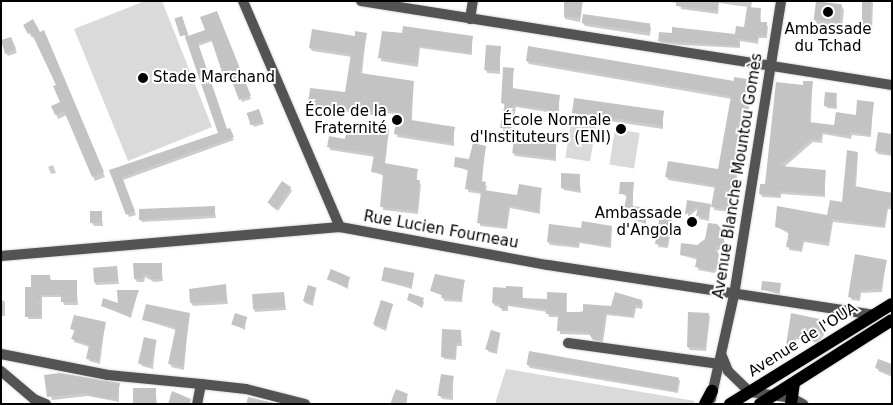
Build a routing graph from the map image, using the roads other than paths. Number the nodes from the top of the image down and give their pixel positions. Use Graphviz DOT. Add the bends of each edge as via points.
graph roads {
  1 [pos="242,1"];
  2 [pos="361,1"];
  3 [pos="473,1"];
  4 [pos="781,1"];
  5 [pos="470,19"];
  6 [pos="770,67"];
  7 [pos="892,84"];
  8 [pos="340,227"];
  9 [pos="1,256"];
  10 [pos="734,296"];
  11 [pos="892,304"];
  12 [pos="874,315"];
  13 [pos="892,320"];
  14 [pos="568,343"];
  15 [pos="1,354"];
  16 [pos="721,360"];
  17 [pos="1,371"];
  18 [pos="794,383"];
  19 [pos="201,384"];
  20 [pos="750,392"];
  21 [pos="773,396"];
  22 [pos="712,397"];
  23 [pos="795,402"];
  24 [pos="46,404"];
  25 [pos="197,404"];
  26 [pos="305,404"];
  27 [pos="705,404"];
  28 [pos="730,404"];
  29 [pos="760,404"];
  1 -- 8 [label="street"];
  2 -- 5 [label="street"];
  3 -- 5 [label="street"];
  4 -- 6 [label="street, Avenue Blanche Mountou Gomès"];
  5 -- 6 [label="street"];
  6 -- 7 [label="street"];
  6 -- 10 [label="street, Avenue Blanche Mountou Gomès"];
  8 -- 9 [label="street, Rue Lucien Fourneau"];
  8 -- 10 [label="street, Rue Lucien Fourneau"];
  10 -- 12 [label="street, Rue Lucien Fourneau"];
  10 -- 16 [label="street, Avenue Blanche Mountou Gomès"];
  11 -- 12 [label="main road, Avenue de l'OUA"];
  12 -- 20 [label="main road, Avenue de l'OUA"];
  13 -- 18 [label="main road, Avenue de l'OUA"];
  14 -- 16 [label="street"];
  15 -- 19 [label="street" via="108,375"];
  16 -- 20 [label="street"];
  16 -- 22 [label="street, Avenue Blanche Mountou Gomès"];
  17 -- 24 [label="street" via="34,399"];
  18 -- 21 [label="main road, Avenue de l'OUA"];
  18 -- 23 [label="main road"];
  19 -- 25 [label="street"];
  19 -- 26 [label="street" via="246,388"];
  20 -- 21 [label="street"];
  20 -- 28 [label="main road, Avenue de l'OUA"];
  21 -- 23 [label="street"];
  21 -- 29 [label="main road, Avenue de l'OUA"];
  22 -- 27 [label="main road"];
}
